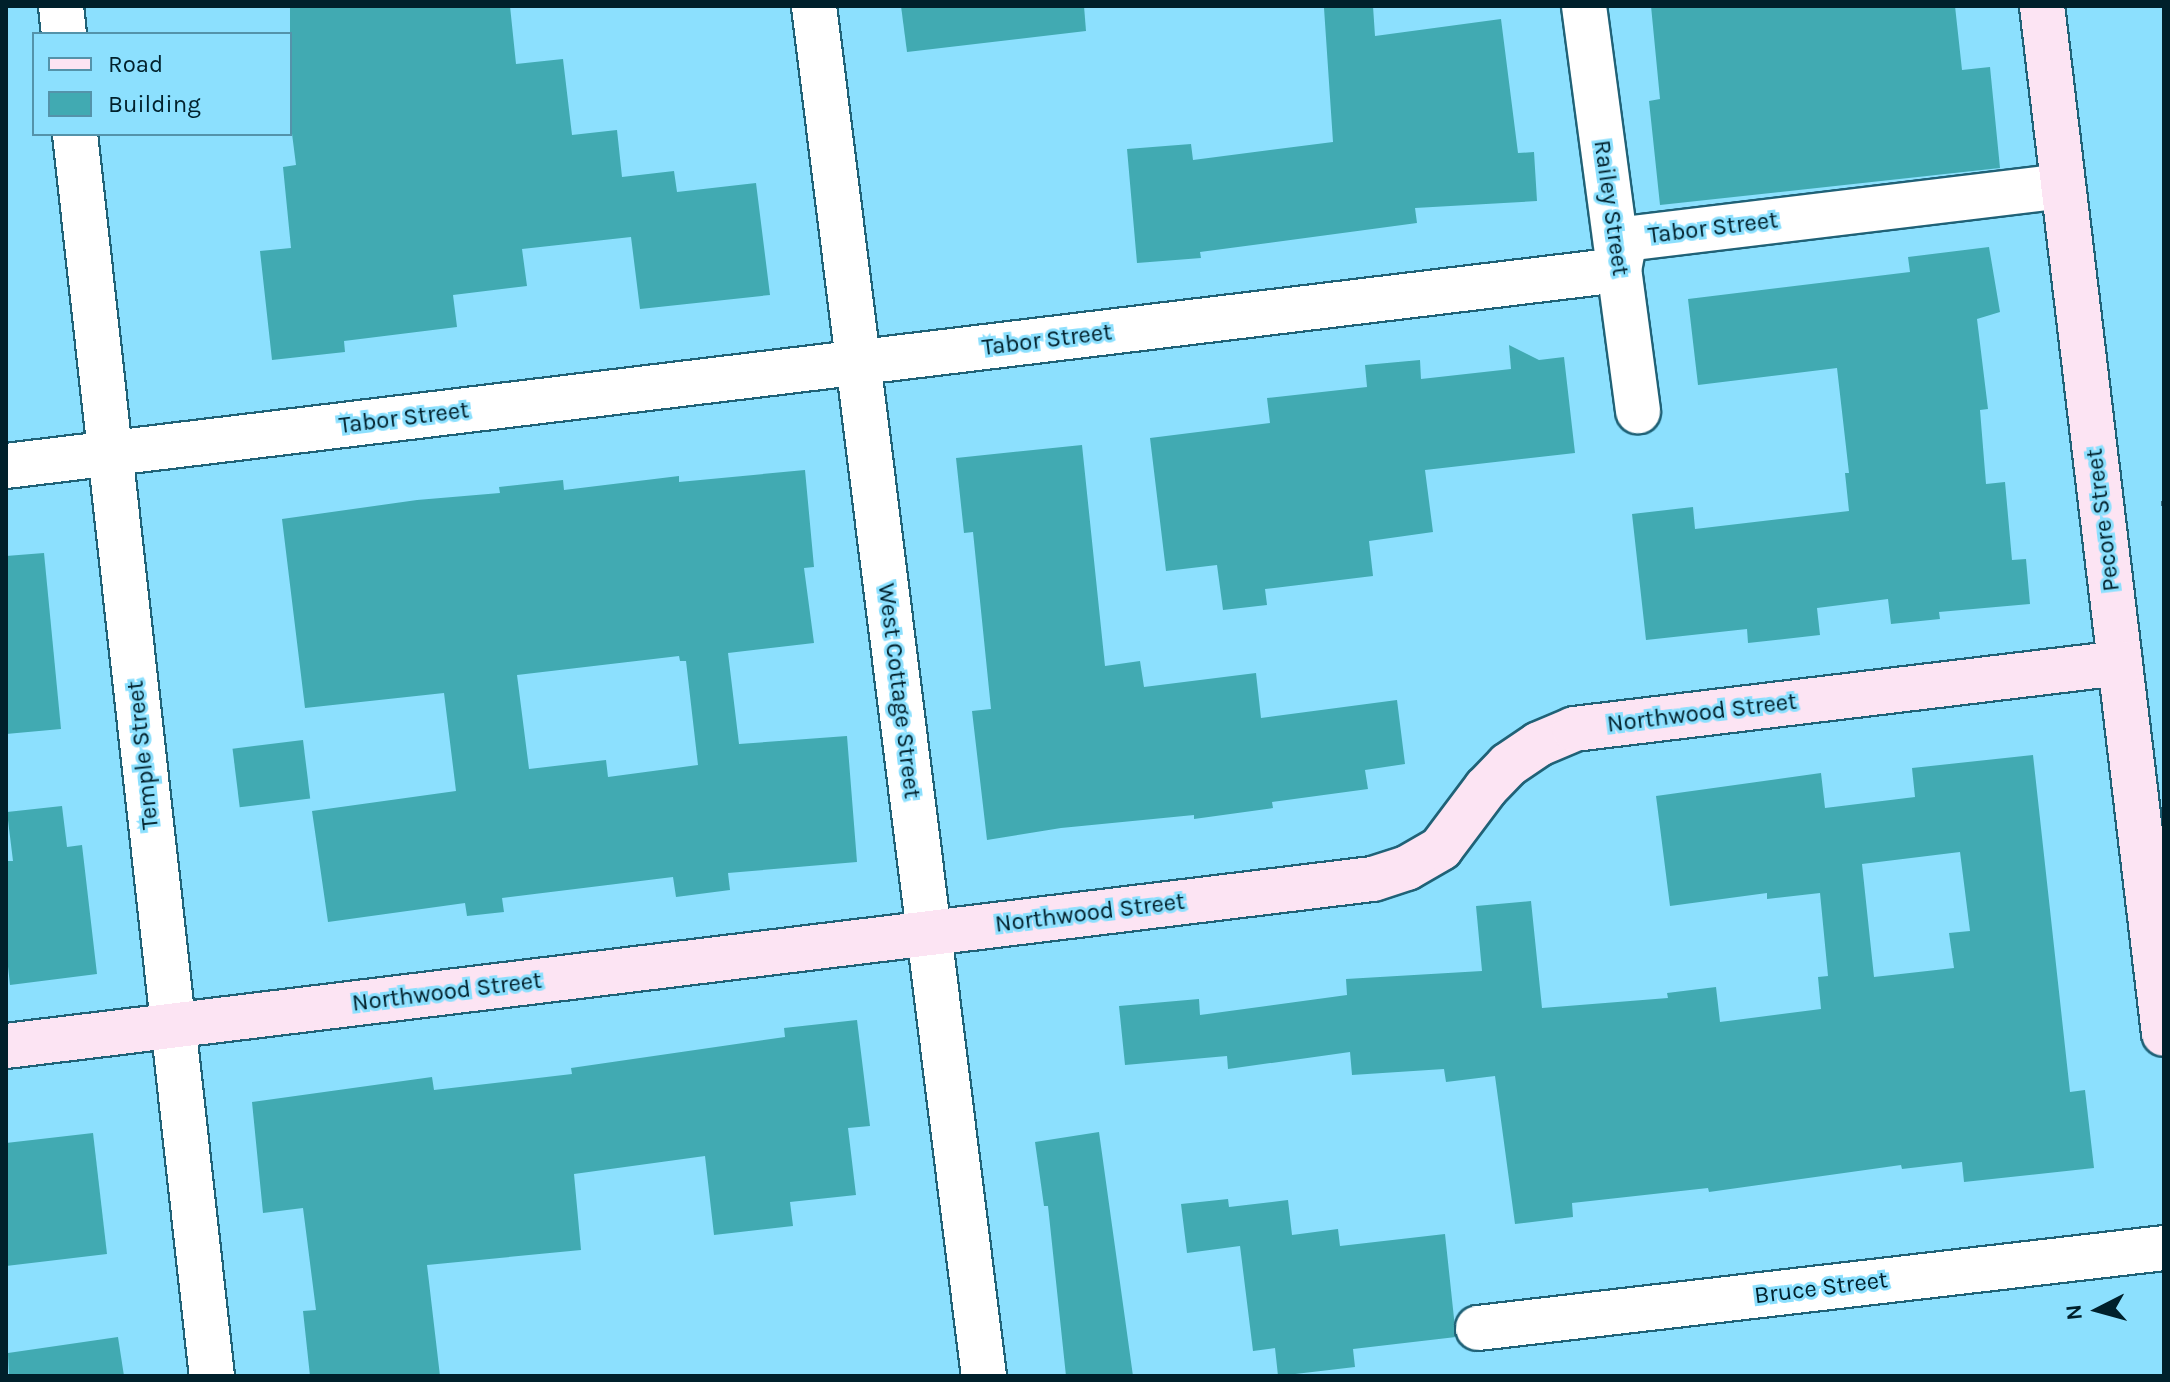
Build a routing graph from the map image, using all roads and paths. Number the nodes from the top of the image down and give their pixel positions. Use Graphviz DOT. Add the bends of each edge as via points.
graph roads {
  1 [pos="61,6"];
  2 [pos="814,6"];
  3 [pos="1584,6"];
  4 [pos="2042,6"];
  5 [pos="64,32"];
  6 [pos="75,136"];
  7 [pos="2063,186"];
  8 [pos="1619,270"];
  9 [pos="858,363"];
  10 [pos="1638,411"];
  11 [pos="110,454"];
  12 [pos="6,466"];
  13 [pos="2120,663"];
  14 [pos="929,932"];
  15 [pos="174,1025"];
  16 [pos="2164,1034"];
  17 [pos="6,1046"];
  18 [pos="2164,1248"];
  19 [pos="1478,1328"];
  20 [pos="212,1376"];
  21 [pos="984,1376"];
  1 -- 5 [label="street"];
  2 -- 9 [label="street, West Cottage Street"];
  3 -- 8 [label="street, Railey Street"];
  4 -- 7 [label="street, Pecore Street"];
  6 -- 11 [label="street, Temple Street"];
  7 -- 8 [label="street, Tabor Street" via="1625,239"];
  7 -- 13 [label="street, Pecore Street"];
  8 -- 9 [label="street, Tabor Street"];
  8 -- 10 [label="street, Railey Street"];
  9 -- 11 [label="street, Tabor Street"];
  9 -- 14 [label="street, West Cottage Street"];
  11 -- 12 [label="street, Tabor Street"];
  11 -- 15 [label="street, Temple Street"];
  13 -- 14 [label="street, Northwood Street" via="1574,729 1508,765 1441,848 1407,868 1373,879"];
  13 -- 16 [label="street, Pecore Street"];
  14 -- 15 [label="street, Northwood Street"];
  14 -- 21 [label="street, West Cottage Street"];
  15 -- 17 [label="street, Northwood Street"];
  15 -- 20 [label="street, Temple Street"];
  18 -- 19 [label="street, Bruce Street"];
}
